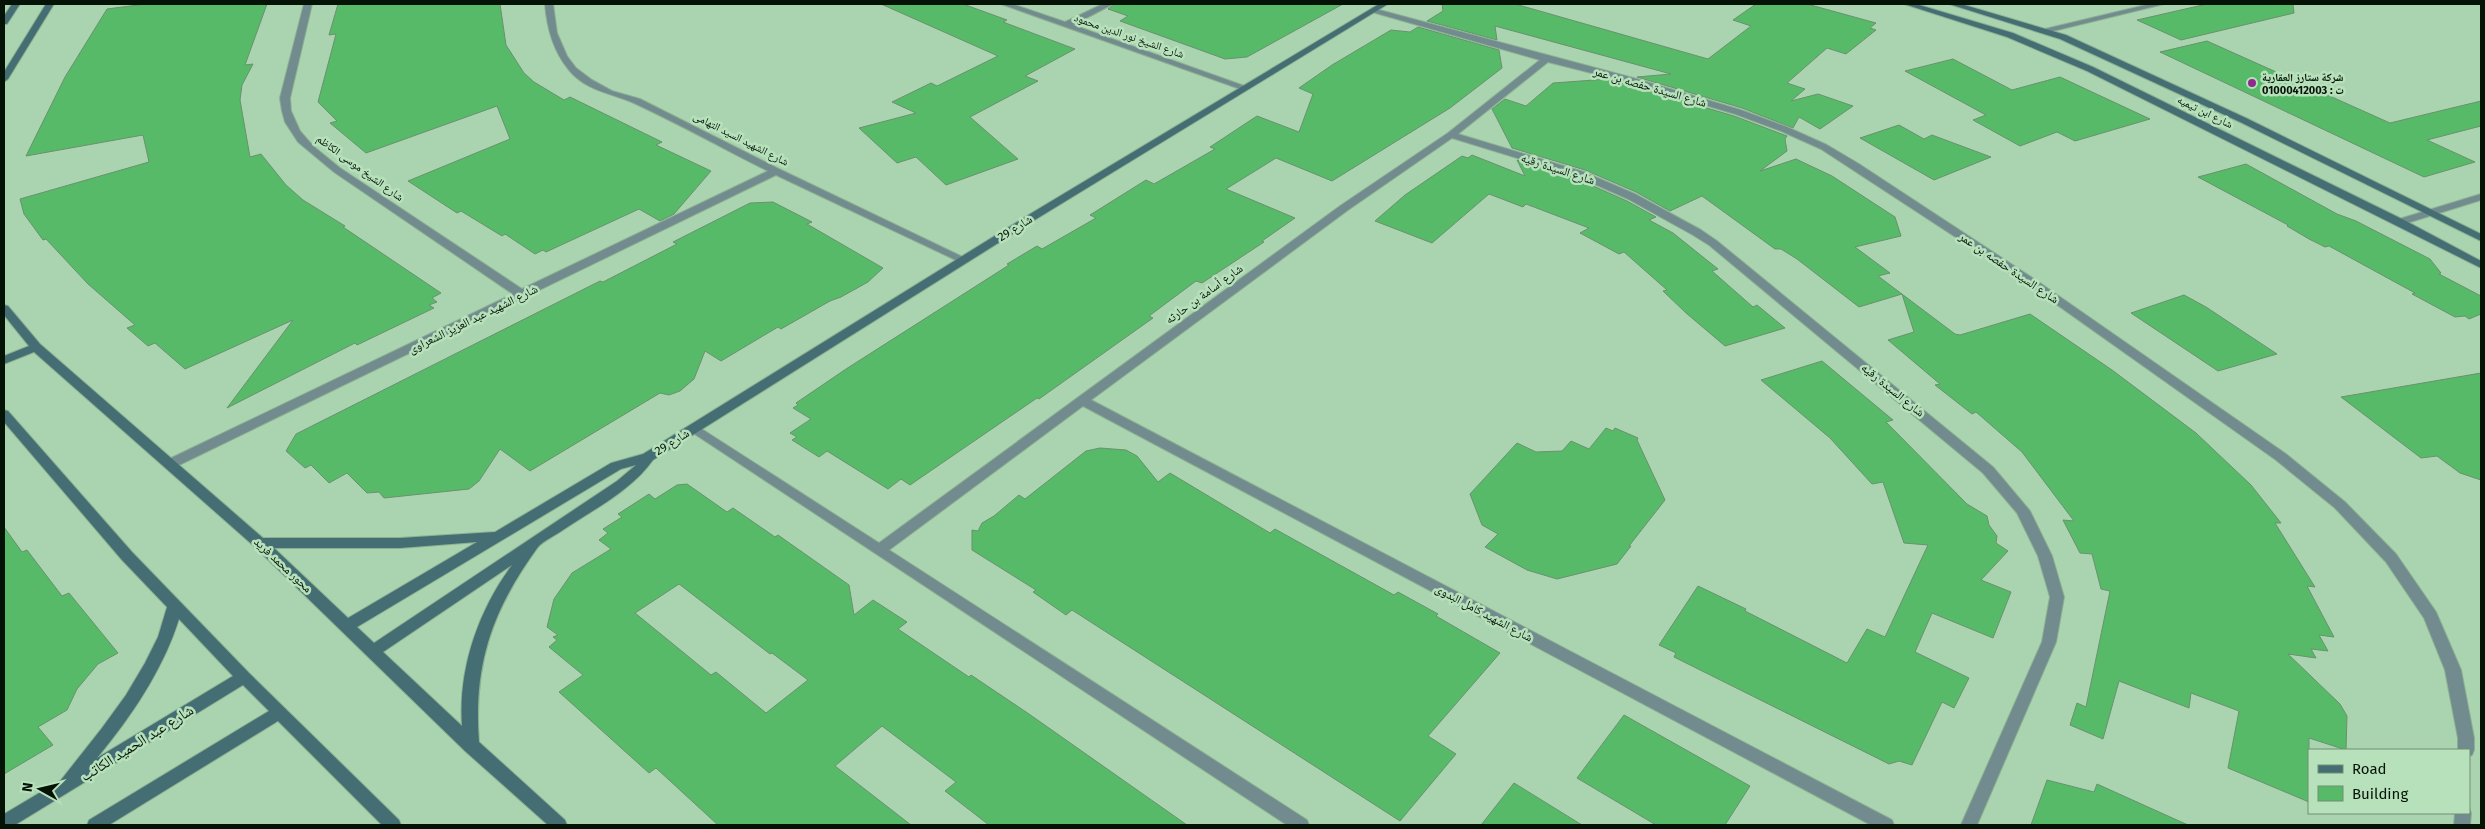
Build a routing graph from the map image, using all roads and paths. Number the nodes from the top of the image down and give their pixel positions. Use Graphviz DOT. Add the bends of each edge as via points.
graph roads {
  1 [pos="16,4"];
  2 [pos="50,4"];
  3 [pos="308,4"];
  4 [pos="549,4"];
  5 [pos="1006,4"];
  6 [pos="1109,4"];
  7 [pos="1908,4"];
  8 [pos="1953,4"];
  9 [pos="2160,4"];
  10 [pos="1380,7"];
  11 [pos="4,22"];
  12 [pos="1066,25"];
  13 [pos="2030,25"];
  14 [pos="2045,30"];
  15 [pos="2010,34"];
  16 [pos="2082,45"];
  17 [pos="2057,54"];
  18 [pos="1546,59"];
  19 [pos="4,79"];
  20 [pos="1246,88"];
  21 [pos="1450,135"];
  22 [pos="776,171"];
  23 [pos="2481,197"];
  24 [pos="2430,213"];
  25 [pos="2400,222"];
  26 [pos="2481,238"];
  27 [pos="964,260"];
  28 [pos="2481,265"];
  29 [pos="523,294"];
  30 [pos="4,308"];
  31 [pos="36,346"];
  32 [pos="4,360"];
  33 [pos="1082,401"];
  34 [pos="4,414"];
  35 [pos="693,429"];
  36 [pos="648,457"];
  37 [pos="170,464"];
  38 [pos="498,535"];
  39 [pos="538,540"];
  40 [pos="260,543"];
  41 [pos="879,550"];
  42 [pos="175,606"];
  43 [pos="346,626"];
  44 [pos="373,651"];
  45 [pos="244,677"];
  46 [pos="278,712"];
  47 [pos="471,746"];
  48 [pos="2466,749"];
  49 [pos="62,789"];
  50 [pos="4,823"];
  51 [pos="95,825"];
  52 [pos="393,825"];
  53 [pos="559,825"];
  54 [pos="1301,825"];
  55 [pos="1886,825"];
  56 [pos="1969,825"];
  1 -- 11 [label="street"];
  2 -- 19 [label="street"];
  3 -- 29 [label="street, شارع الشيخ موسى الكاظم" via="286,98 286,114 292,129 310,149 337,170"];
  4 -- 22 [label="street, شارع الشهيد السيد التهامى" via="553,33 563,56 573,70 589,82 682,123"];
  5 -- 12 [label="street, شارع الشيخ نور الدين محمود"];
  6 -- 12 [label="street"];
  7 -- 15 [label="street, شارع ابن تيميه"];
  8 -- 13 [label="street, شارع ابن تيميه"];
  9 -- 14 [label="street"];
  10 -- 18 [label="street, شارع السيدة حفصه بن عمر"];
  10 -- 20 [label="street, شارع 29"];
  12 -- 20 [label="street, شارع الشيخ نور الدين محمود"];
  13 -- 14 [label="street, شارع ابن تيميه"];
  13 -- 15 [label="street"];
  14 -- 16 [label="street, شارع ابن تيميه"];
  15 -- 17 [label="street, شارع ابن تيميه"];
  16 -- 17 [label="street"];
  16 -- 24 [label="street, شارع ابن تيميه"];
  17 -- 25 [label="street, شارع ابن تيميه"];
  18 -- 21 [label="street, شارع أسامة بن حارثه"];
  18 -- 48 [label="street, شارع السيدة حفصه بن عمر" via="1738,112 1824,147 2036,285 2281,456 2340,504 2391,558 2431,616 2453,670"];
  20 -- 27 [label="street, شارع 29"];
  21 -- 33 [label="street, شارع أسامة بن حارثه" via="1344,208"];
  21 -- 56 [label="street, شارع السيدة رقيه" via="1579,174 1638,199 1713,243 1941,429 1988,470 2023,511 2045,556 2057,597 2049,642"];
  22 -- 27 [label="street, شارع الشهيد السيد التهامى"];
  22 -- 29 [label="street, شارع الشهيد عبد العزيز الشعراوى"];
  23 -- 24 [label="street"];
  24 -- 25 [label="street"];
  24 -- 26 [label="street, شارع ابن تيميه"];
  25 -- 28 [label="street, شارع ابن تيميه"];
  27 -- 35 [label="street, شارع 29"];
  29 -- 37 [label="street, شارع الشهيد عبد العزيز الشعراوى"];
  30 -- 31 [label="street, محور محمد فريد"];
  31 -- 32 [label="street"];
  31 -- 37 [label="street, محور محمد فريد"];
  33 -- 41 [label="street, شارع أسامة بن حارثه"];
  33 -- 55 [label="street, شارع الشهيد كامل البدوى"];
  34 -- 42 [label="street" via="127,556"];
  35 -- 36 [label="street, شارع 29"];
  35 -- 41 [label="street"];
  36 -- 38 [label="street, شارع 29" via="616,466"];
  36 -- 39 [label="street, شارع 29" via="622,484"];
  37 -- 40 [label="street, محور محمد فريد"];
  38 -- 40 [label="street" via="400,543"];
  38 -- 43 [label="street, شارع 29"];
  39 -- 44 [label="street, شارع 29"];
  39 -- 47 [label="street" via="499,594 485,623 469,684"];
  40 -- 43 [label="street, محور محمد فريد"];
  41 -- 54 [label="street"];
  42 -- 45 [label="street"];
  42 -- 49 [label="street" via="161,646 137,690 105,738"];
  43 -- 44 [label="street, محور محمد فريد"];
  44 -- 47 [label="street, محور محمد فريد"];
  45 -- 46 [label="street"];
  45 -- 49 [label="street, شارع عبد الحميد الكاتب"];
  46 -- 51 [label="street"];
  46 -- 52 [label="street"];
  47 -- 53 [label="street, محور محمد فريد"];
  49 -- 50 [label="street, شارع عبد الحميد الكاتب"];
}
